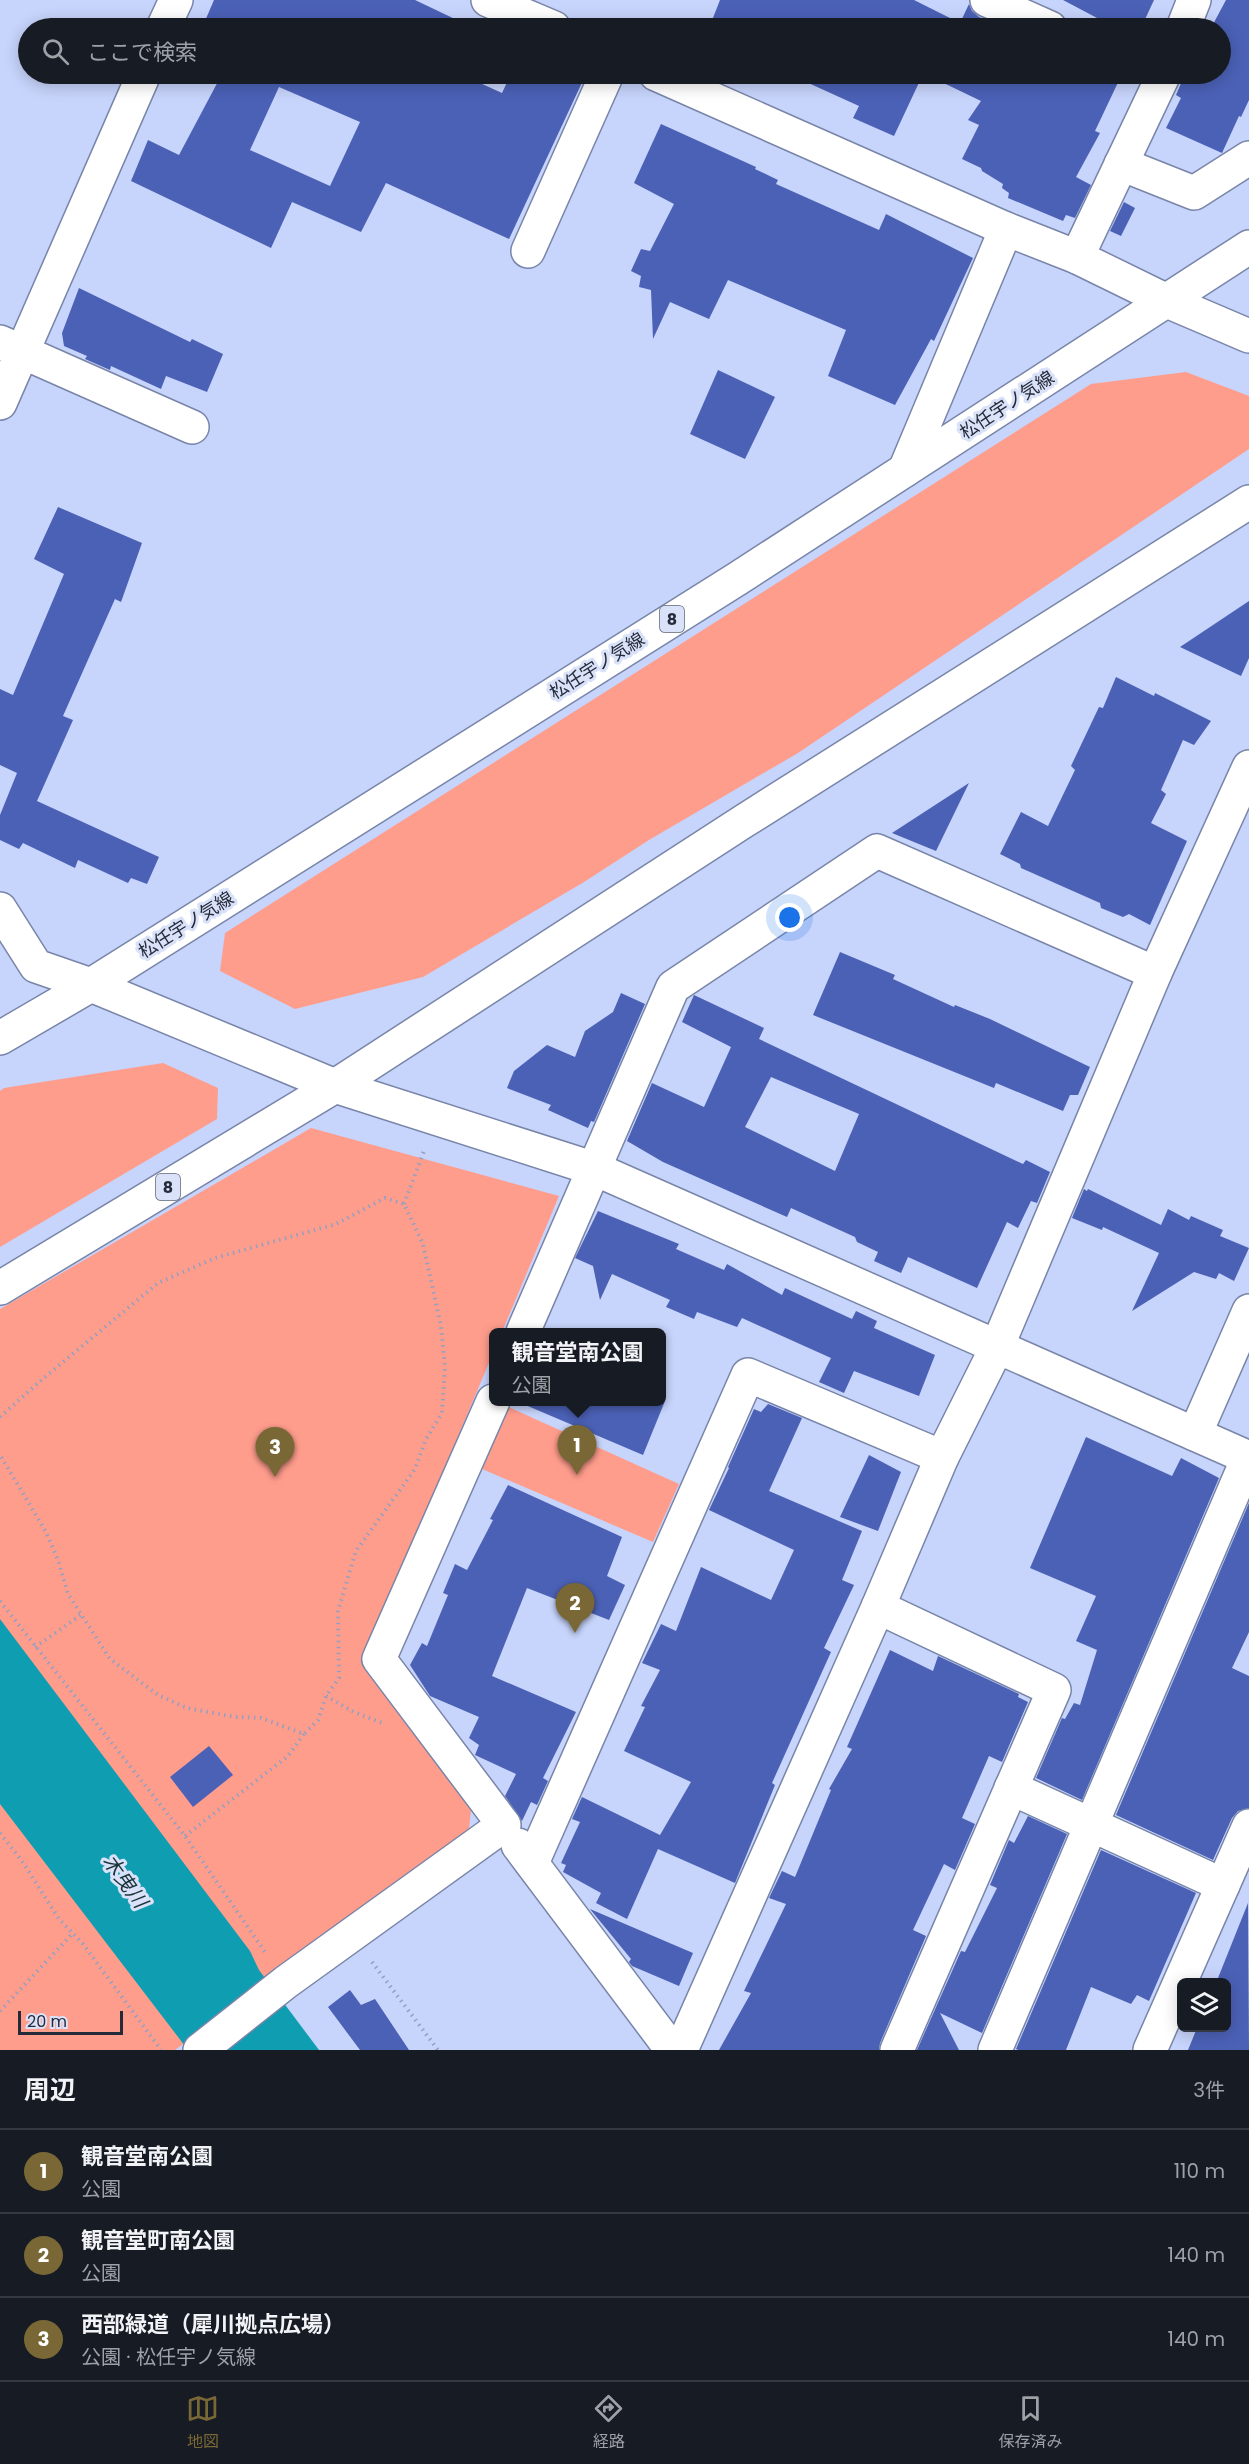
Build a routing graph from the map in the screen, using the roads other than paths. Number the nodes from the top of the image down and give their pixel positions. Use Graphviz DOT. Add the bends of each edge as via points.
graph roads {
  1 [pos="176,0"];
  2 [pos="488,0"];
  3 [pos="987,0"];
  4 [pos="1194,0"];
  5 [pos="168,18"];
  6 [pos="530,18"];
  7 [pos="1028,18"];
  8 [pos="1186,18"];
  9 [pos="139,84"];
  10 [pos="603,84"];
  11 [pos="679,84"];
  12 [pos="1154,84"];
  13 [pos="1249,158"];
  14 [pos="1121,164"];
  15 [pos="1006,229"];
  16 [pos="1249,247"];
  17 [pos="528,251"];
  18 [pos="1077,257"];
  19 [pos="1167,301"];
  20 [pos="1249,336"];
  21 [pos="11,347"];
  22 [pos="0,403"];
  23 [pos="192,427"];
  24 [pos="905,471"];
  25 [pos="1249,502"];
  26 [pos="1249,767"];
  27 [pos="0,909"];
  28 [pos="1155,973"];
  29 [pos="91,985"];
  30 [pos="0,1038"];
  31 [pos="335,1086"];
  32 [pos="595,1169"];
  33 [pos="0,1288"];
  34 [pos="1249,1311"];
  35 [pos="525,1328"];
  36 [pos="997,1347"];
  37 [pos="491,1406"];
  38 [pos="1195,1434"];
  39 [pos="942,1457"];
  40 [pos="1248,1458"];
  41 [pos="878,1607"];
  42 [pos="1011,1788"];
  43 [pos="504,1825"];
  44 [pos="1091,1825"];
  45 [pos="1249,1826"];
  46 [pos="532,1863"];
  47 [pos="1223,1885"];
  48 [pos="201,2050"];
  49 [pos="672,2050"];
  50 [pos="681,2050"];
  51 [pos="897,2050"];
  52 [pos="994,2050"];
  53 [pos="1150,2050"];
  1 -- 5 [label="street"];
  2 -- 6 [label="street"];
  3 -- 7 [label="street"];
  4 -- 8 [label="street"];
  9 -- 21 [label="street"];
  10 -- 17 [label="street"];
  11 -- 15 [label="street"];
  12 -- 14 [label="street"];
  13 -- 14 [label="street" via="1194,193"];
  14 -- 18 [label="street"];
  15 -- 18 [label="street"];
  15 -- 24 [label="street"];
  16 -- 19 [label="street, 松任宇ノ気線 / 8"];
  18 -- 19 [label="street"];
  19 -- 20 [label="street"];
  19 -- 24 [label="street, 松任宇ノ気線 / 8"];
  21 -- 22 [label="street"];
  21 -- 23 [label="street"];
  24 -- 29 [label="street, 松任宇ノ気線 / 8"];
  25 -- 31 [label="street, 8" via="744,821"];
  26 -- 28 [label="street"];
  27 -- 29 [label="street" via="36,966"];
  28 -- 32 [label="street" via="877,851 673,987"];
  28 -- 36 [label="street"];
  29 -- 30 [label="street, 松任宇ノ気線 / 8"];
  29 -- 31 [label="street"];
  31 -- 32 [label="street"];
  31 -- 33 [label="street, 8"];
  32 -- 35 [label="street"];
  32 -- 36 [label="street"];
  34 -- 38 [label="street"];
  36 -- 38 [label="street"];
  36 -- 39 [label="street"];
  37 -- 43 [label="street" via="379,1659"];
  38 -- 40 [label="street"];
  39 -- 41 [label="street"];
  39 -- 46 [label="street" via="748,1375"];
  40 -- 44 [label="street"];
  41 -- 42 [label="street" via="1054,1689"];
  41 -- 50 [label="street"];
  42 -- 44 [label="street"];
  42 -- 51 [label="street"];
  43 -- 46 [label="street"];
  43 -- 48 [label="street" via="283,1985"];
  44 -- 47 [label="street"];
  44 -- 52 [label="street"];
  45 -- 47 [label="street"];
  46 -- 49 [label="street"];
  47 -- 53 [label="street"];
}
